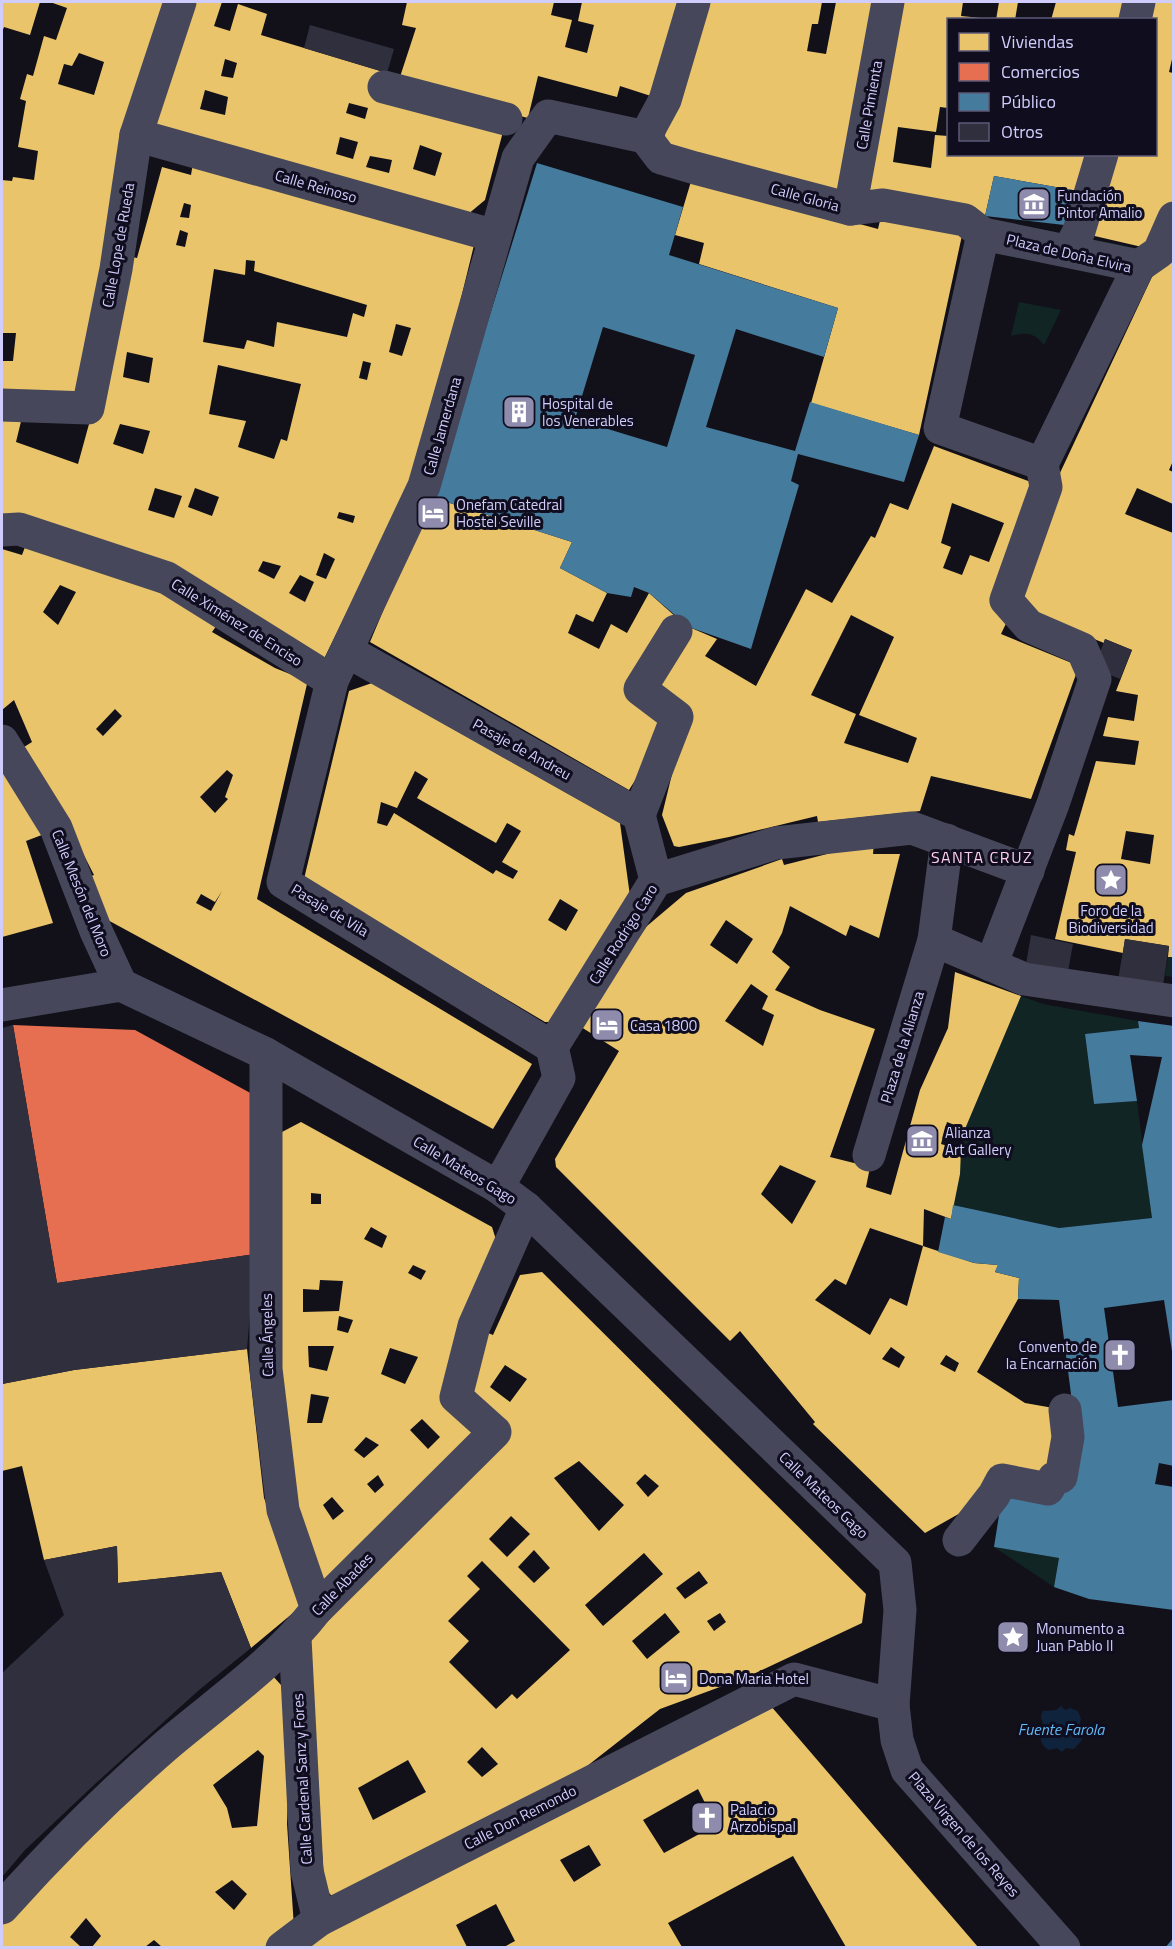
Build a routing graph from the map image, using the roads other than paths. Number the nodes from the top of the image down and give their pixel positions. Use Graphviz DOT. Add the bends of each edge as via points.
graph roads {
  1 [pos="180,2"];
  2 [pos="694,2"];
  3 [pos="888,2"];
  4 [pos="1138,2"];
  5 [pos="1135,18"];
  6 [pos="384,87"];
  7 [pos="507,119"];
  8 [pos="136,135"];
  9 [pos="645,136"];
  10 [pos="1100,156"];
  11 [pos="850,209"];
  12 [pos="1173,218"];
  13 [pos="983,234"];
  14 [pos="495,236"];
  15 [pos="1069,251"];
  16 [pos="1138,266"];
  17 [pos="2,405"];
  18 [pos="1042,464"];
  19 [pos="2,530"];
  20 [pos="676,631"];
  21 [pos="347,651"];
  22 [pos="332,681"];
  23 [pos="2,741"];
  24 [pos="639,815"];
  25 [pos="947,840"];
  26 [pos="1028,871"];
  27 [pos="656,880"];
  28 [pos="934,940"];
  29 [pos="991,965"];
  30 [pos="121,985"];
  31 [pos="1173,1001"];
  32 [pos="2,1005"];
  33 [pos="552,1047"];
  34 [pos="266,1054"];
  35 [pos="869,1155"];
  36 [pos="498,1187"];
  37 [pos="526,1208"];
  38 [pos="1065,1410"];
  39 [pos="959,1540"];
  40 [pos="895,1563"];
  41 [pos="316,1609"];
  42 [pos="295,1638"];
  43 [pos="893,1705"];
  44 [pos="2,1908"];
  45 [pos="319,1920"];
  46 [pos="282,1947"];
  47 [pos="1064,1947"];
  1 -- 8 [label="street, Calle Lope de Rueda"];
  2 -- 9 [label="street" via="665,100"];
  3 -- 11 [label="street, Calle Pimienta"];
  4 -- 5 [label="street"];
  6 -- 7 [label="street"];
  8 -- 14 [label="street, Calle Reinoso"];
  8 -- 17 [label="street, Calle Lope de Rueda" via="116,269 88,408"];
  9 -- 11 [label="street, Calle Gloria" via="661,158"];
  9 -- 14 [label="street, Calle Jamerdana" via="548,116 518,158"];
  10 -- 15 [label="street" via="1079,231"];
  11 -- 13 [label="street, Calle Gloria" via="883,205 965,219"];
  12 -- 16 [label="street" via="1159,252"];
  13 -- 15 [label="street, Plaza de Doña Elvira"];
  13 -- 18 [label="street" via="940,428"];
  14 -- 21 [label="street, Calle Jamerdana" via="424,486"];
  15 -- 16 [label="street, Plaza de Doña Elvira"];
  16 -- 18 [label="street, Plaza de Doña Elvira"];
  18 -- 26 [label="street" via="1046,487 1006,600 1029,626 1082,649 1095,679"];
  19 -- 22 [label="street, Calle Ximénez de Enciso" via="20,529 167,578"];
  20 -- 24 [label="street" via="640,689 677,717"];
  21 -- 22 [label="street, Calle Jamerdana"];
  21 -- 24 [label="street, Pasaje de Andreu"];
  22 -- 33 [label="street, Pasaje de Vila" via="283,882"];
  23 -- 30 [label="street, Calle Mesón del Moro" via="56,828"];
  24 -- 27 [label="street"];
  25 -- 26 [label="street"];
  25 -- 27 [label="street, Calle Rodrigo Caro" via="912,828 776,843"];
  25 -- 28 [label="street, Plaza de la Alianza"];
  26 -- 29 [label="street"];
  27 -- 33 [label="street, Calle Rodrigo Caro"];
  28 -- 29 [label="street"];
  28 -- 35 [label="street, Plaza de la Alianza"];
  29 -- 31 [label="street" via="1024,980"];
  30 -- 32 [label="street"];
  30 -- 34 [label="street, Calle Mateos Gago"];
  33 -- 36 [label="street" via="559,1078"];
  34 -- 36 [label="street, Calle Mateos Gago"];
  34 -- 41 [label="street, Calle Ángeles" via="266,1369 283,1510"];
  36 -- 37 [label="street, Calle Mateos Gago"];
  37 -- 40 [label="street, Calle Mateos Gago"];
  37 -- 41 [label="street, Calle Abades" via="474,1326 456,1398 495,1432"];
  38 -- 39 [label="street" via="1068,1437 1061,1476 1054,1478 1048,1489 1002,1480"];
  40 -- 43 [label="street, Plaza Virgen de los Reyes" via="900,1610"];
  41 -- 42 [label="street, Calle Abades"];
  42 -- 44 [label="street, Calle Abades" via="166,1746 40,1866"];
  42 -- 45 [label="street, Calle Cardenal Sanz y Fores" via="307,1871"];
  43 -- 45 [label="street, Calle Don Remondo" via="794,1679"];
  43 -- 47 [label="street, Plaza Virgen de los Reyes" via="897,1740 907,1770"];
  45 -- 46 [label="street, Calle Don Remondo"];
}
